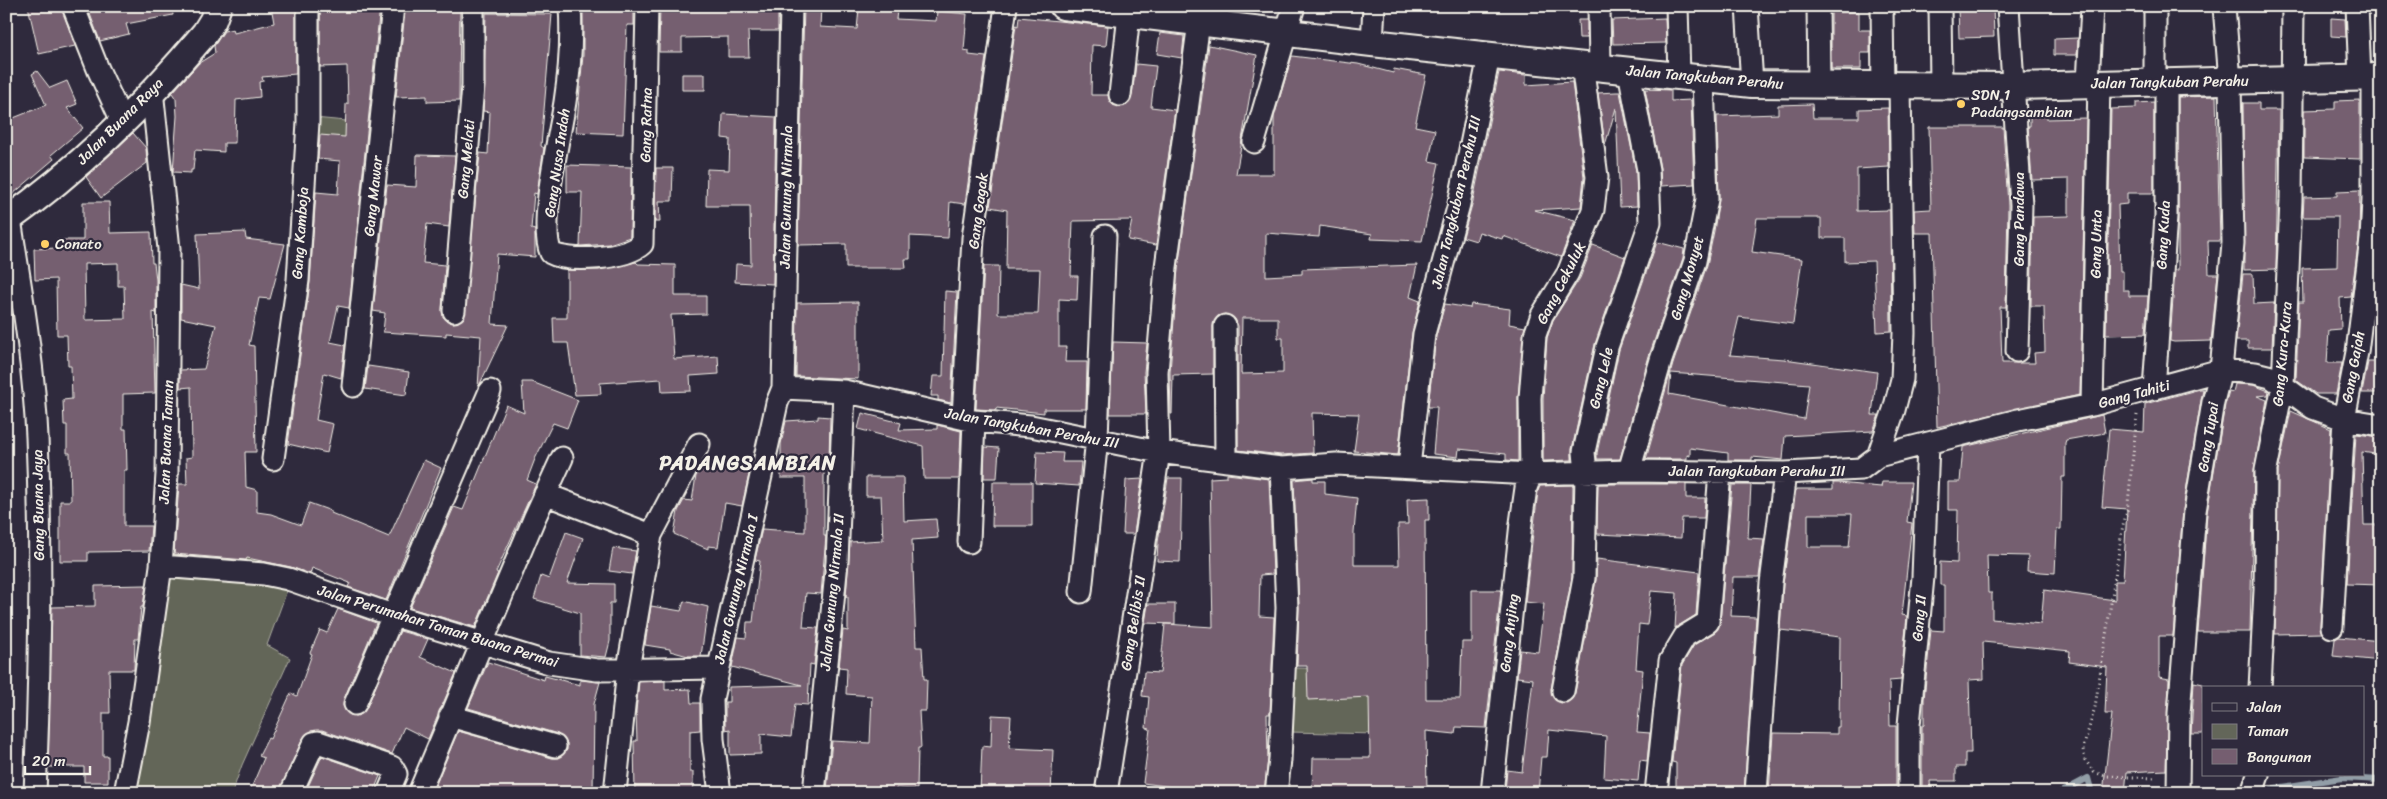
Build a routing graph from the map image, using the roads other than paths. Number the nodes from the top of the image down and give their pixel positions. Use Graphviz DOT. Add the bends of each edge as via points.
graph roads {
  1 [pos="73,6"];
  2 [pos="218,6"];
  3 [pos="308,6"];
  4 [pos="393,6"];
  5 [pos="473,6"];
  6 [pos="570,6"];
  7 [pos="647,6"];
  8 [pos="790,6"];
  9 [pos="1006,6"];
  10 [pos="1063,6"];
  11 [pos="1294,6"];
  12 [pos="1374,6"];
  13 [pos="1599,6"];
  14 [pos="1677,6"];
  15 [pos="1747,6"];
  16 [pos="1818,6"];
  17 [pos="1882,6"];
  18 [pos="1940,6"];
  19 [pos="2008,6"];
  20 [pos="2092,6"];
  21 [pos="2155,6"];
  22 [pos="2224,6"];
  23 [pos="2293,6"];
  24 [pos="2358,6"];
  25 [pos="1129,10"];
  26 [pos="1211,17"];
  27 [pos="1287,33"];
  28 [pos="1372,43"];
  29 [pos="1489,56"];
  30 [pos="1591,66"];
  31 [pos="1629,70"];
  32 [pos="1691,78"];
  33 [pos="2371,78"];
  34 [pos="2294,79"];
  35 [pos="2160,81"];
  36 [pos="2230,81"];
  37 [pos="2094,83"];
  38 [pos="1752,84"];
  39 [pos="1819,85"];
  40 [pos="1941,85"];
  41 [pos="1891,86"];
  42 [pos="2013,86"];
  43 [pos="152,90"];
  44 [pos="1120,95"];
  45 [pos="122,121"];
  46 [pos="1254,142"];
  47 [pos="8,220"];
  48 [pos="1105,236"];
  49 [pos="642,244"];
  50 [pos="454,310"];
  51 [pos="1225,326"];
  52 [pos="2017,351"];
  53 [pos="2221,370"];
  54 [pos="2283,385"];
  55 [pos="353,386"];
  56 [pos="783,388"];
  57 [pos="844,391"];
  58 [pos="2147,391"];
  59 [pos="490,392"];
  60 [pos="2092,405"];
  61 [pos="969,419"];
  62 [pos="2344,419"];
  63 [pos="2381,425"];
  64 [pos="1097,438"];
  65 [pos="1928,443"];
  66 [pos="699,444"];
  67 [pos="1159,452"];
  68 [pos="1878,456"];
  69 [pos="562,458"];
  70 [pos="273,459"];
  71 [pos="1226,460"];
  72 [pos="1408,467"];
  73 [pos="1281,468"];
  74 [pos="1629,471"];
  75 [pos="1720,472"];
  76 [pos="1586,473"];
  77 [pos="1785,473"];
  78 [pos="1531,474"];
  79 [pos="545,494"];
  80 [pos="651,535"];
  81 [pos="969,542"];
  82 [pos="160,566"];
  83 [pos="1081,592"];
  84 [pos="392,615"];
  85 [pos="2332,627"];
  86 [pos="482,643"];
  87 [pos="628,668"];
  88 [pos="718,668"];
  89 [pos="2260,686"];
  90 [pos="1563,691"];
  91 [pos="356,704"];
  92 [pos="450,716"];
  93 [pos="555,746"];
  94 [pos="2258,776"];
  95 [pos="2178,786"];
  96 [pos="35,793"];
  97 [pos="125,793"];
  98 [pos="291,793"];
  99 [pos="388,793"];
  100 [pos="419,793"];
  101 [pos="615,793"];
  102 [pos="720,793"];
  103 [pos="814,793"];
  104 [pos="1106,793"];
  105 [pos="1276,793"];
  106 [pos="1492,793"];
  107 [pos="1656,793"];
  108 [pos="1756,793"];
  109 [pos="1909,793"];
  110 [pos="2252,793"];
  1 -- 45 [label="street"];
  2 -- 43 [label="street, Jalan Buana Raya" via="205,33"];
  3 -- 70 [label="street, Gang Kamboja" via="308,122 298,280"];
  4 -- 55 [label="street, Gang Mawar"];
  5 -- 50 [label="street, Gang Melati" via="473,86"];
  6 -- 49 [label="street, Gang Nusa Indah" via="570,68 548,200 547,246 558,257 605,258 636,250"];
  7 -- 49 [label="street, Gang Ratna"];
  8 -- 56 [label="street, Jalan Gunung Nirmala"];
  9 -- 61 [label="street, Gang Gagak" via="973,238"];
  10 -- 25 [label="street, Jalan Tangkuban Perahu"];
  11 -- 27 [label="street"];
  12 -- 28 [label="street"];
  13 -- 30 [label="street, Gang Cekuluk"];
  14 -- 32 [label="street, Gang Monyet"];
  15 -- 38 [label="street"];
  16 -- 39 [label="street"];
  17 -- 41 [label="street"];
  18 -- 40 [label="street"];
  19 -- 42 [label="street, Gang Pandawa"];
  20 -- 37 [label="street, Gang Unta"];
  21 -- 35 [label="street, Gang Kuda"];
  22 -- 36 [label="street, Gang Tupai"];
  23 -- 34 [label="street, Gang Kura-Kura"];
  24 -- 33 [label="street, Gang Gajah"];
  25 -- 26 [label="street, Jalan Tangkuban Perahu"];
  25 -- 44 [label="street"];
  26 -- 27 [label="street, Jalan Tangkuban Perahu"];
  26 -- 67 [label="street, Gang Belibis II" via="1166,267 1158,372"];
  27 -- 28 [label="street, Jalan Tangkuban Perahu"];
  27 -- 46 [label="street"];
  28 -- 29 [label="street, Jalan Tangkuban Perahu"];
  29 -- 30 [label="street, Jalan Tangkuban Perahu"];
  29 -- 72 [label="street, Jalan Tangkuban Perahu III" via="1459,204 1424,334"];
  30 -- 31 [label="street, Jalan Tangkuban Perahu"];
  30 -- 78 [label="street, Gang Cekuluk" via="1597,177 1593,210 1568,273 1542,315 1535,335 1530,398"];
  31 -- 32 [label="street, Jalan Tangkuban Perahu"];
  31 -- 76 [label="street, Gang Lele" via="1648,170 1650,223 1607,347 1584,452"];
  32 -- 38 [label="street, Jalan Tangkuban Perahu"];
  32 -- 74 [label="street, Gang Monyet" via="1707,199 1695,261 1661,360"];
  33 -- 34 [label="street, Jalan Tangkuban Perahu"];
  33 -- 62 [label="street, Gang Gajah" via="2371,239 2357,352"];
  34 -- 36 [label="street, Jalan Tangkuban Perahu"];
  34 -- 54 [label="street, Gang Kura-Kura"];
  35 -- 36 [label="street, Jalan Tangkuban Perahu"];
  35 -- 37 [label="street, Jalan Tangkuban Perahu"];
  35 -- 58 [label="street, Gang Kuda" via="2166,216"];
  36 -- 53 [label="street, Gang Tupai" via="2234,243"];
  37 -- 42 [label="street, Jalan Tangkuban Perahu"];
  37 -- 60 [label="street, Gang Unta"];
  38 -- 39 [label="street, Jalan Tangkuban Perahu"];
  39 -- 41 [label="street, Jalan Tangkuban Perahu"];
  40 -- 41 [label="street, Jalan Tangkuban Perahu"];
  40 -- 42 [label="street, Jalan Tangkuban Perahu"];
  41 -- 68 [label="street" via="1904,333 1902,378"];
  42 -- 52 [label="street, Gang Pandawa" via="2021,205"];
  43 -- 45 [label="street, Jalan Buana Raya"];
  43 -- 82 [label="street, Jalan Buana Taman" via="169,249 167,474"];
  45 -- 47 [label="street, Jalan Buana Raya" via="87,155"];
  47 -- 96 [label="street, Gang Buana Jaya" via="27,334 37,435 40,679"];
  48 -- 64 [label="street"];
  51 -- 71 [label="street"];
  53 -- 54 [label="street, Gang Tahiti" via="2255,373 2271,377"];
  53 -- 58 [label="street, Gang Tahiti"];
  53 -- 95 [label="street, Gang Tupai" via="2195,511 2179,713"];
  54 -- 62 [label="street, Gang Tahiti" via="2314,408"];
  54 -- 89 [label="street, Gang Kura-Kura" via="2266,470"];
  56 -- 57 [label="street, Jalan Tangkuban Perahu III"];
  56 -- 88 [label="street, Jalan Gunung Nirmala I"];
  57 -- 61 [label="street, Jalan Tangkuban Perahu III"];
  57 -- 103 [label="street, Jalan Gunung Nirmala II" via="837,562"];
  58 -- 60 [label="street, Gang Tahiti"];
  59 -- 84 [label="street"];
  60 -- 65 [label="street, Gang Tahiti"];
  61 -- 64 [label="street, Jalan Tangkuban Perahu III"];
  61 -- 81 [label="street, Gang Gagak"];
  62 -- 63 [label="street, Gang Tahiti"];
  62 -- 85 [label="street, Gang Gajah"];
  64 -- 67 [label="street, Jalan Tangkuban Perahu III"];
  64 -- 83 [label="street"];
  65 -- 68 [label="street, Gang Tahiti"];
  65 -- 109 [label="street, Gang II" via="1923,577 1910,725"];
  66 -- 80 [label="street"];
  67 -- 71 [label="street, Jalan Tangkuban Perahu III"];
  67 -- 104 [label="street, Gang Belibis II"];
  68 -- 77 [label="street, Jalan Tangkuban Perahu III" via="1861,469"];
  69 -- 79 [label="street"];
  71 -- 73 [label="street, Jalan Tangkuban Perahu III"];
  72 -- 73 [label="street, Jalan Tangkuban Perahu III" via="1336,464"];
  72 -- 78 [label="street, Jalan Tangkuban Perahu III"];
  73 -- 105 [label="street" via="1287,608"];
  74 -- 75 [label="street, Jalan Tangkuban Perahu III"];
  74 -- 76 [label="street, Jalan Tangkuban Perahu III"];
  75 -- 77 [label="street, Jalan Tangkuban Perahu III"];
  75 -- 107 [label="street" via="1708,622 1685,636 1670,661"];
  76 -- 78 [label="street, Jalan Tangkuban Perahu III"];
  76 -- 90 [label="street, Gang Lele" via="1584,578"];
  77 -- 108 [label="street" via="1770,593"];
  78 -- 106 [label="street, Gang Anjing" via="1521,523"];
  79 -- 80 [label="street"];
  79 -- 86 [label="street"];
  80 -- 87 [label="street"];
  82 -- 84 [label="street, Jalan Perumahan Taman Buana Permai" via="264,574"];
  82 -- 97 [label="street, Jalan Buana Taman" via="139,722"];
  84 -- 86 [label="street, Jalan Perumahan Taman Buana Permai"];
  84 -- 91 [label="street"];
  86 -- 87 [label="street, Jalan Perumahan Taman Buana Permai" via="549,663 597,670"];
  86 -- 92 [label="street"];
  87 -- 88 [label="street, Jalan Perumahan Taman Buana Permai"];
  87 -- 101 [label="street"];
  88 -- 102 [label="street, Jalan Gunung Nirmala I" via="711,719"];
  92 -- 93 [label="street"];
  92 -- 100 [label="street"];
  94 -- 110 [label="street"];
  98 -- 99 [label="street" via="314,743 318,742 392,767 396,774"];
}
